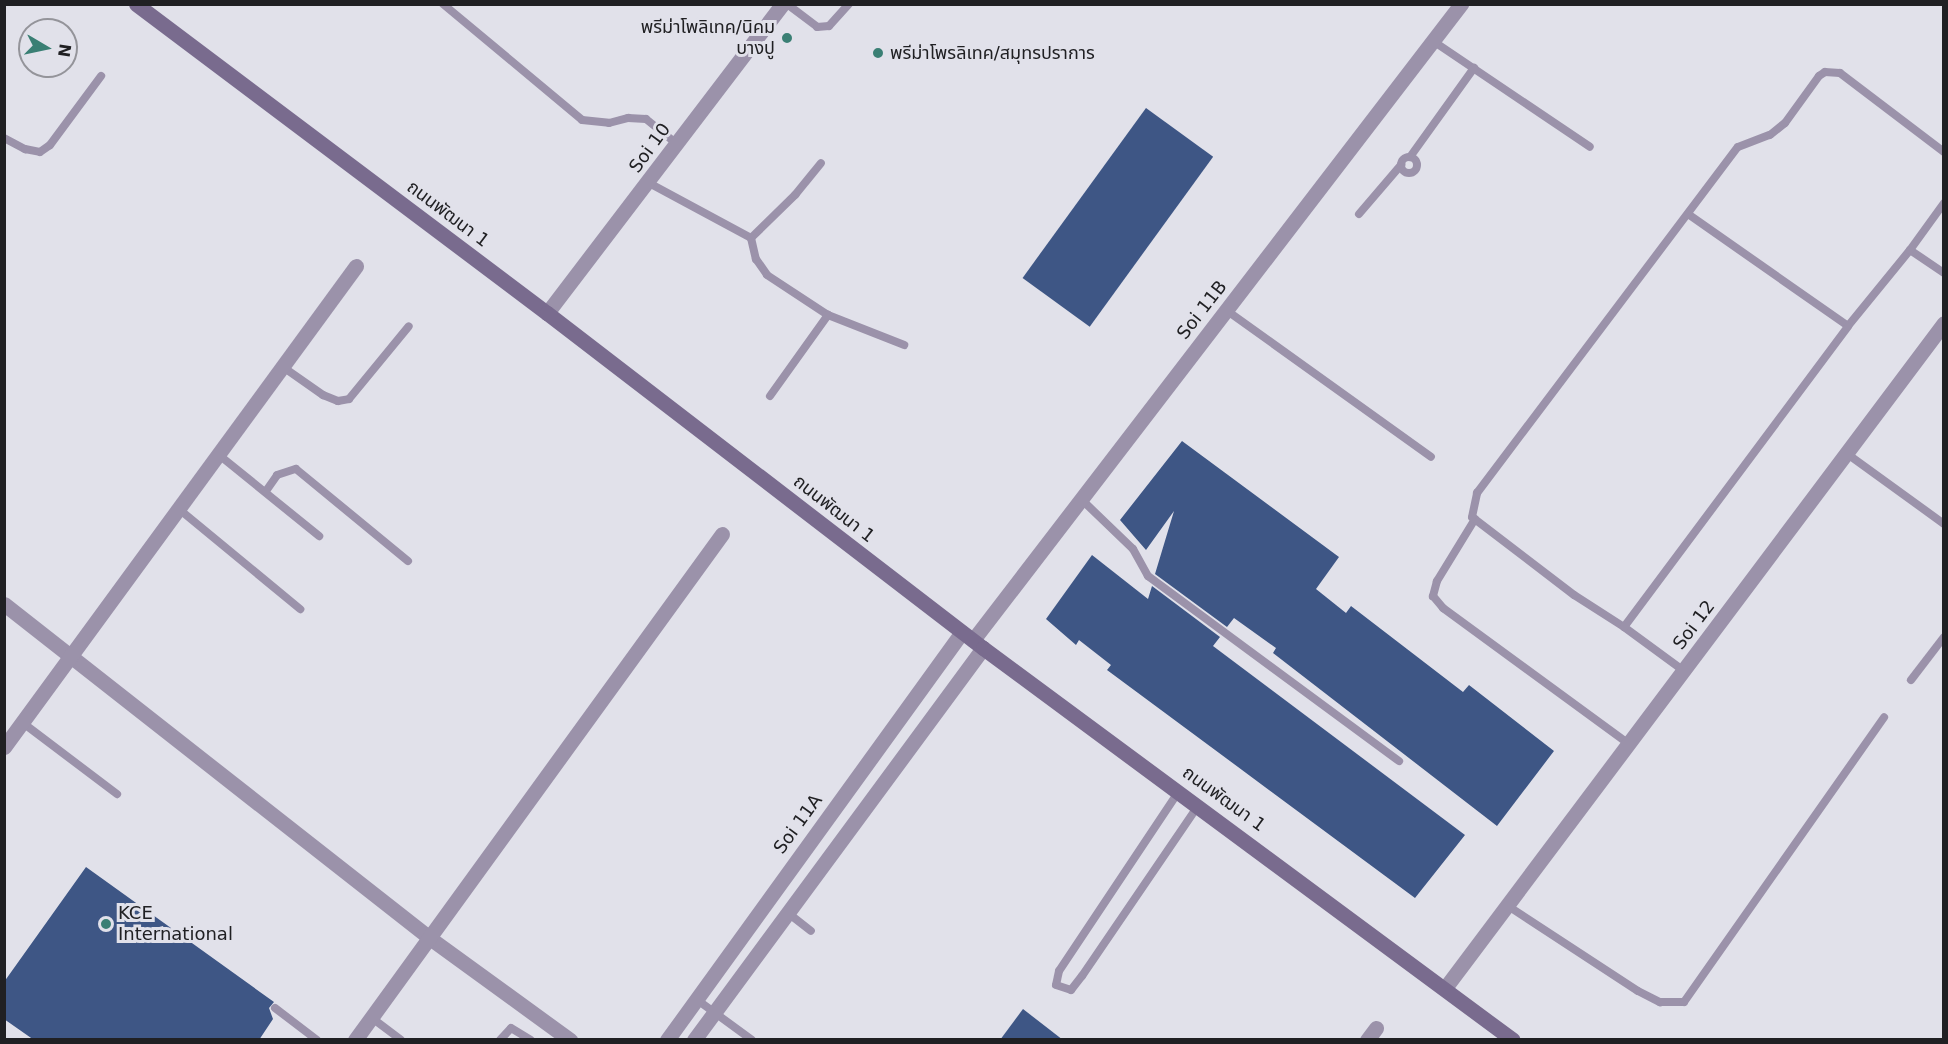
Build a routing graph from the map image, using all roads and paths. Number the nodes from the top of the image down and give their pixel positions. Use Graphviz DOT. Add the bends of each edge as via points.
graph roads {
  1 [pos="136,4"];
  2 [pos="443,4"];
  3 [pos="782,4"];
  4 [pos="787,4"];
  5 [pos="849,4"];
  6 [pos="1457,6"];
  7 [pos="1433,41"];
  8 [pos="1474,68"];
  9 [pos="101,76"];
  10 [pos="4,138"];
  11 [pos="677,144"];
  12 [pos="1590,147"];
  13 [pos="1944,152"];
  14 [pos="1410,157"];
  15 [pos="821,163"];
  16 [pos="1401,165"];
  17 [pos="649,183"];
  18 [pos="1944,203"];
  19 [pos="1359,214"];
  20 [pos="1688,214"];
  21 [pos="751,238"];
  22 [pos="1910,250"];
  23 [pos="356,266"];
  24 [pos="1944,273"];
  25 [pos="1226,310"];
  26 [pos="547,313"];
  27 [pos="828,315"];
  28 [pos="1944,323"];
  29 [pos="409,326"];
  30 [pos="1848,326"];
  31 [pos="904,345"];
  32 [pos="283,367"];
  33 [pos="770,396"];
  34 [pos="1846,453"];
  35 [pos="219,456"];
  36 [pos="1431,457"];
  37 [pos="266,491"];
  38 [pos="1081,499"];
  39 [pos="180,510"];
  40 [pos="1475,519"];
  41 [pos="1944,524"];
  42 [pos="722,534"];
  43 [pos="320,536"];
  44 [pos="408,561"];
  45 [pos="4,604"];
  46 [pos="300,609"];
  47 [pos="1624,627"];
  48 [pos="1944,637"];
  49 [pos="973,640"];
  50 [pos="74,657"];
  51 [pos="1684,671"];
  52 [pos="1911,680"];
  53 [pos="1884,717"];
  54 [pos="23,723"];
  55 [pos="1629,744"];
  56 [pos="4,747"];
  57 [pos="1399,761"];
  58 [pos="1180,790"];
  59 [pos="117,794"];
  60 [pos="1200,804"];
  61 [pos="789,870"];
  62 [pos="808,884"];
  63 [pos="1508,906"];
  64 [pos="788,913"];
  65 [pos="811,931"];
  66 [pos="431,939"];
  67 [pos="722,963"];
  68 [pos="740,977"];
  69 [pos="1445,988"];
  70 [pos="696,999"];
  71 [pos="275,1008"];
  72 [pos="714,1012"];
  73 [pos="372,1018"];
  74 [pos="317,1040"];
  75 [pos="355,1040"];
  76 [pos="401,1040"];
  77 [pos="500,1040"];
  78 [pos="531,1040"];
  79 [pos="570,1040"];
  80 [pos="667,1040"];
  81 [pos="694,1040"];
  82 [pos="752,1040"];
  83 [pos="1513,1040"];
  1 -- 26 [label="main road, ถนนพัฒนา 1"];
  2 -- 11 [label="lane" via="582,120 609,123 646,119"];
  3 -- 11 [label="street, Soi 10"];
  4 -- 5 [label="lane" via="818,27 829,26"];
  6 -- 7 [label="street, Soi 11B"];
  7 -- 8 [label="lane"];
  7 -- 25 [label="street, Soi 11B"];
  8 -- 12 [label="lane"];
  8 -- 14 [label="lane"];
  9 -- 10 [label="lane" via="50,145 40,152"];
  11 -- 17 [label="street, Soi 10"];
  13 -- 20 [label="lane" via="1840,73 1825,72 1785,123 1770,135 1738,147"];
  14 -- 16 [label="lane"];
  14 -- 16 [label="lane" via="1416,162 1416,170 1408,174"];
  15 -- 21 [label="lane"];
  16 -- 19 [label="lane"];
  17 -- 21 [label="lane"];
  17 -- 26 [label="street, Soi 10"];
  18 -- 22 [label="lane"];
  20 -- 30 [label="lane"];
  20 -- 40 [label="lane" via="1477,493 1471,504"];
  21 -- 27 [label="lane" via="756,259 767,275"];
  22 -- 24 [label="lane"];
  22 -- 30 [label="lane"];
  23 -- 32 [label="street"];
  25 -- 36 [label="lane"];
  25 -- 38 [label="street, Soi 11B"];
  26 -- 49 [label="main road, ถนนพัฒนา 1"];
  27 -- 31 [label="lane"];
  27 -- 33 [label="lane"];
  28 -- 34 [label="street, Soi 12"];
  29 -- 32 [label="lane" via="349,399 323,395"];
  30 -- 47 [label="lane"];
  32 -- 35 [label="street"];
  34 -- 41 [label="lane"];
  34 -- 51 [label="street, Soi 12"];
  35 -- 37 [label="lane"];
  35 -- 39 [label="street"];
  37 -- 43 [label="lane"];
  37 -- 44 [label="lane" via="277,475 296,469"];
  38 -- 49 [label="street, Soi 11B"];
  38 -- 57 [label="lane" via="1133,549 1148,576"];
  39 -- 46 [label="lane"];
  39 -- 50 [label="street"];
  40 -- 47 [label="lane"];
  40 -- 55 [label="lane" via="1437,581 1433,596 1443,608"];
  42 -- 66 [label="street"];
  45 -- 50 [label="street"];
  47 -- 51 [label="lane"];
  48 -- 52 [label="lane"];
  49 -- 58 [label="main road, ถนนพัฒนา 1"];
  49 -- 61 [label="street, Soi 11A"];
  49 -- 62 [label="street"];
  50 -- 54 [label="street"];
  50 -- 66 [label="street"];
  51 -- 55 [label="street, Soi 12"];
  53 -- 63 [label="lane" via="1684,1002 1660,1002 1638,991"];
  54 -- 56 [label="street"];
  54 -- 59 [label="lane"];
  55 -- 63 [label="street, Soi 12"];
  58 -- 60 [label="main road, ถนนพัฒนา 1"];
  58 -- 60 [label="lane" via="1059,971 1056,985 1071,990"];
  60 -- 69 [label="main road, ถนนพัฒนา 1"];
  61 -- 62 [label="street"];
  61 -- 67 [label="street, Soi 11A"];
  62 -- 64 [label="street"];
  63 -- 69 [label="street, Soi 12"];
  64 -- 65 [label="lane"];
  64 -- 68 [label="street"];
  66 -- 73 [label="street"];
  66 -- 79 [label="street"];
  67 -- 68 [label="street"];
  67 -- 70 [label="street, Soi 11A"];
  68 -- 72 [label="street"];
  69 -- 83 [label="main road, ถนนพัฒนา 1"];
  70 -- 72 [label="lane"];
  70 -- 80 [label="street, Soi 11A"];
  71 -- 74 [label="lane"];
  72 -- 81 [label="street"];
  72 -- 82 [label="lane"];
  73 -- 75 [label="street"];
  73 -- 76 [label="lane"];
  77 -- 78 [label="lane" via="512,1028"];
}
